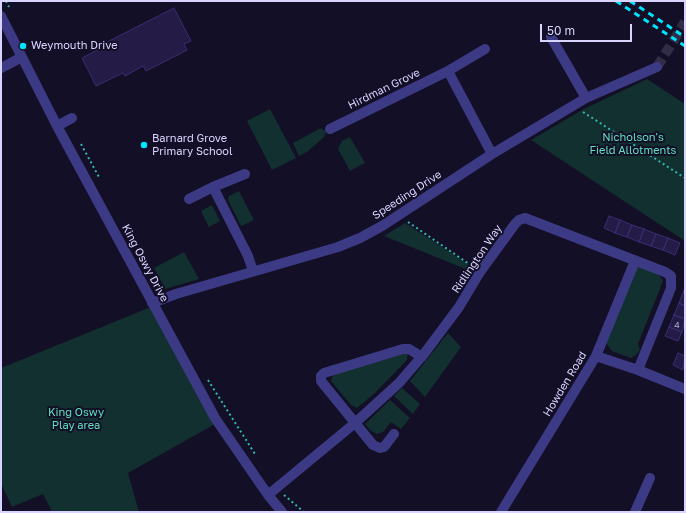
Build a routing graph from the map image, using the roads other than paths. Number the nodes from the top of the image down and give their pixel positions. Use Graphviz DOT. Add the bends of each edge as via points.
graph roads {
  1 [pos="1,16"];
  2 [pos="551,37"];
  3 [pos="486,49"];
  4 [pos="22,57"];
  5 [pos="657,67"];
  6 [pos="1,68"];
  7 [pos="448,71"];
  8 [pos="586,98"];
  9 [pos="72,118"];
  10 [pos="57,126"];
  11 [pos="330,128"];
  12 [pos="492,154"];
  13 [pos="245,174"];
  14 [pos="213,187"];
  15 [pos="189,200"];
  16 [pos="635,261"];
  17 [pos="253,271"];
  18 [pos="152,303"];
  19 [pos="422,356"];
  20 [pos="596,356"];
  21 [pos="638,370"];
  22 [pos="685,389"];
  23 [pos="355,424"];
  24 [pos="394,434"];
  25 [pos="650,478"];
  26 [pos="268,495"];
  27 [pos="282,512"];
  28 [pos="501,512"];
  29 [pos="635,512"];
  1 -- 4 [label="street, King Oswy Drive"];
  2 -- 8 [label="street"];
  3 -- 7 [label="street, Hirdman Grove"];
  4 -- 6 [label="street"];
  4 -- 10 [label="street, King Oswy Drive"];
  5 -- 8 [label="street, Speeding Drive"];
  7 -- 11 [label="street, Hirdman Grove"];
  7 -- 12 [label="street"];
  8 -- 12 [label="street, Speeding Drive"];
  9 -- 10 [label="street"];
  10 -- 18 [label="street, King Oswy Drive"];
  12 -- 17 [label="street, Speeding Drive" via="360,238 338,247"];
  13 -- 14 [label="street"];
  14 -- 15 [label="street"];
  14 -- 17 [label="street"];
  16 -- 19 [label="street, Ridlington Way" via="525,218 519,220"];
  16 -- 20 [label="street, Howden Road"];
  16 -- 21 [label="street, Ridlington Way" via="665,272 671,276 672,283"];
  17 -- 18 [label="street, Speeding Drive"];
  18 -- 26 [label="street, King Oswy Drive" via="215,418"];
  19 -- 23 [label="street, Ridlington Way" via="399,383"];
  19 -- 23 [label="street" via="409,349 403,349 324,372 321,381"];
  20 -- 21 [label="street"];
  20 -- 28 [label="street, Howden Road"];
  21 -- 22 [label="street"];
  23 -- 24 [label="street" via="373,445 380,448 384,447"];
  23 -- 26 [label="street, Ridlington Way"];
  25 -- 29 [label="street"];
  26 -- 27 [label="street, King Oswy Drive"];
}
